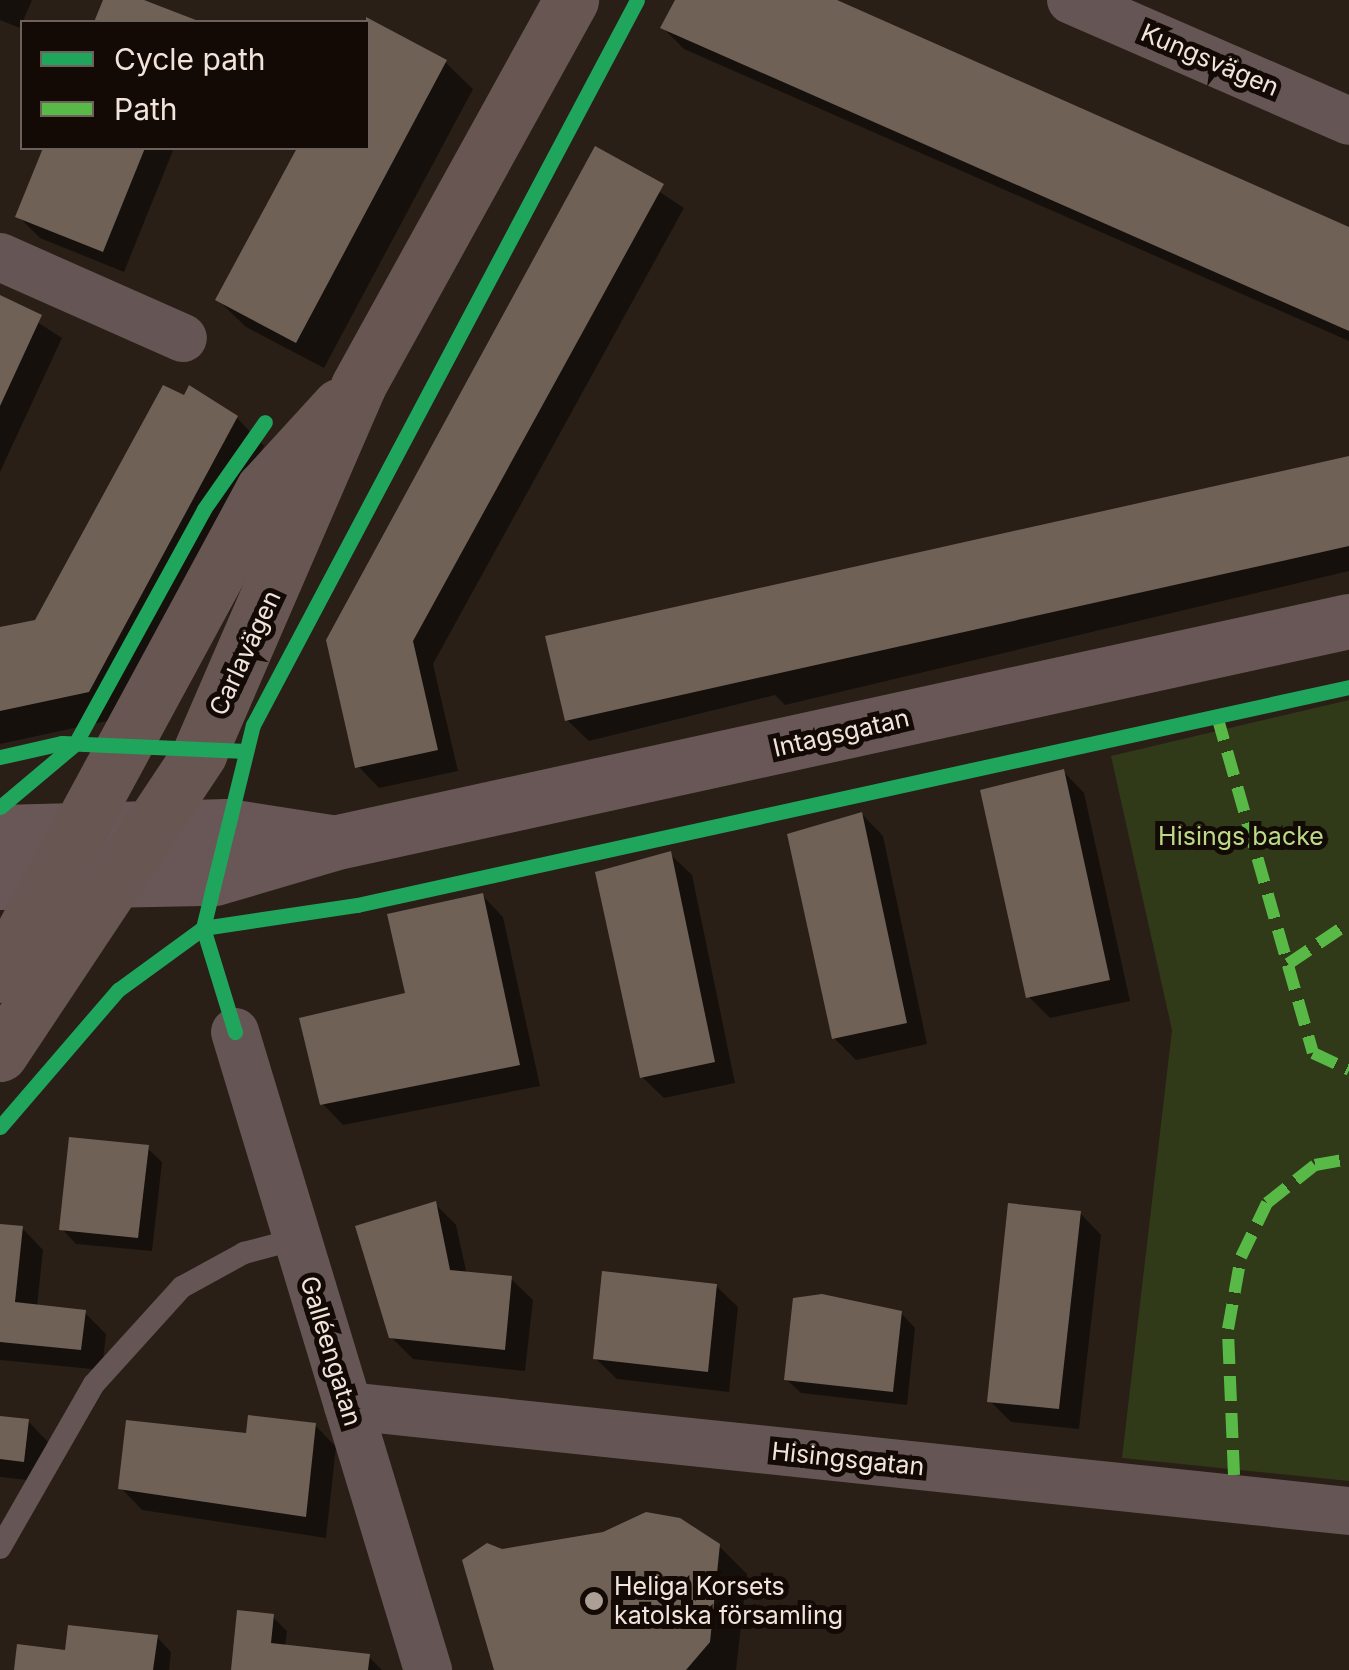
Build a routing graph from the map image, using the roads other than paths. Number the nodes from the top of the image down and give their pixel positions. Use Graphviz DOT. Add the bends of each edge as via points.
graph roads {
  1 [pos="570,0"];
  2 [pos="1071,0"];
  3 [pos="1349,121"];
  4 [pos="0,258"];
  5 [pos="183,338"];
  6 [pos="358,386"];
  7 [pos="1349,620"];
  8 [pos="150,830"];
  9 [pos="0,832"];
  10 [pos="82,832"];
  11 [pos="333,843"];
  12 [pos="56,881"];
  13 [pos="0,882"];
  14 [pos="116,884"];
  15 [pos="0,975"];
  16 [pos="234,1032"];
  17 [pos="0,1054"];
  18 [pos="297,1239"];
  19 [pos="348,1406"];
  20 [pos="1349,1511"];
  21 [pos="0,1548"];
  22 [pos="428,1670"];
  1 -- 6 [label="main road, Carlavägen"];
  2 -- 3 [label="street, Kungsvägen"];
  4 -- 5 [label="street"];
  6 -- 8 [label="main road, Carlavägen" via="215,718"];
  6 -- 10 [label="main road, Carlavägen" via="263,490"];
  7 -- 11 [label="street, Intagsgatan"];
  8 -- 10 [label="street, Intagsgatan"];
  8 -- 11 [label="street, Intagsgatan" via="227,826"];
  8 -- 14 [label="main road, Carlavägen"];
  9 -- 10 [label="street, Intagsgatan"];
  10 -- 12 [label="main road, Carlavägen"];
  11 -- 14 [label="street, Intagsgatan" via="215,878"];
  12 -- 13 [label="street, Intagsgatan"];
  12 -- 14 [label="street, Intagsgatan"];
  12 -- 15 [label="main road, Carlavägen"];
  14 -- 17 [label="main road, Carlavägen"];
  16 -- 18 [label="street, Galléengatan"];
  18 -- 19 [label="street, Galléengatan"];
  18 -- 21 [label="lane" via="244,1253 182,1288 94,1384"];
  19 -- 20 [label="street, Hisingsgatan"];
  19 -- 22 [label="street, Galléengatan"];
}
